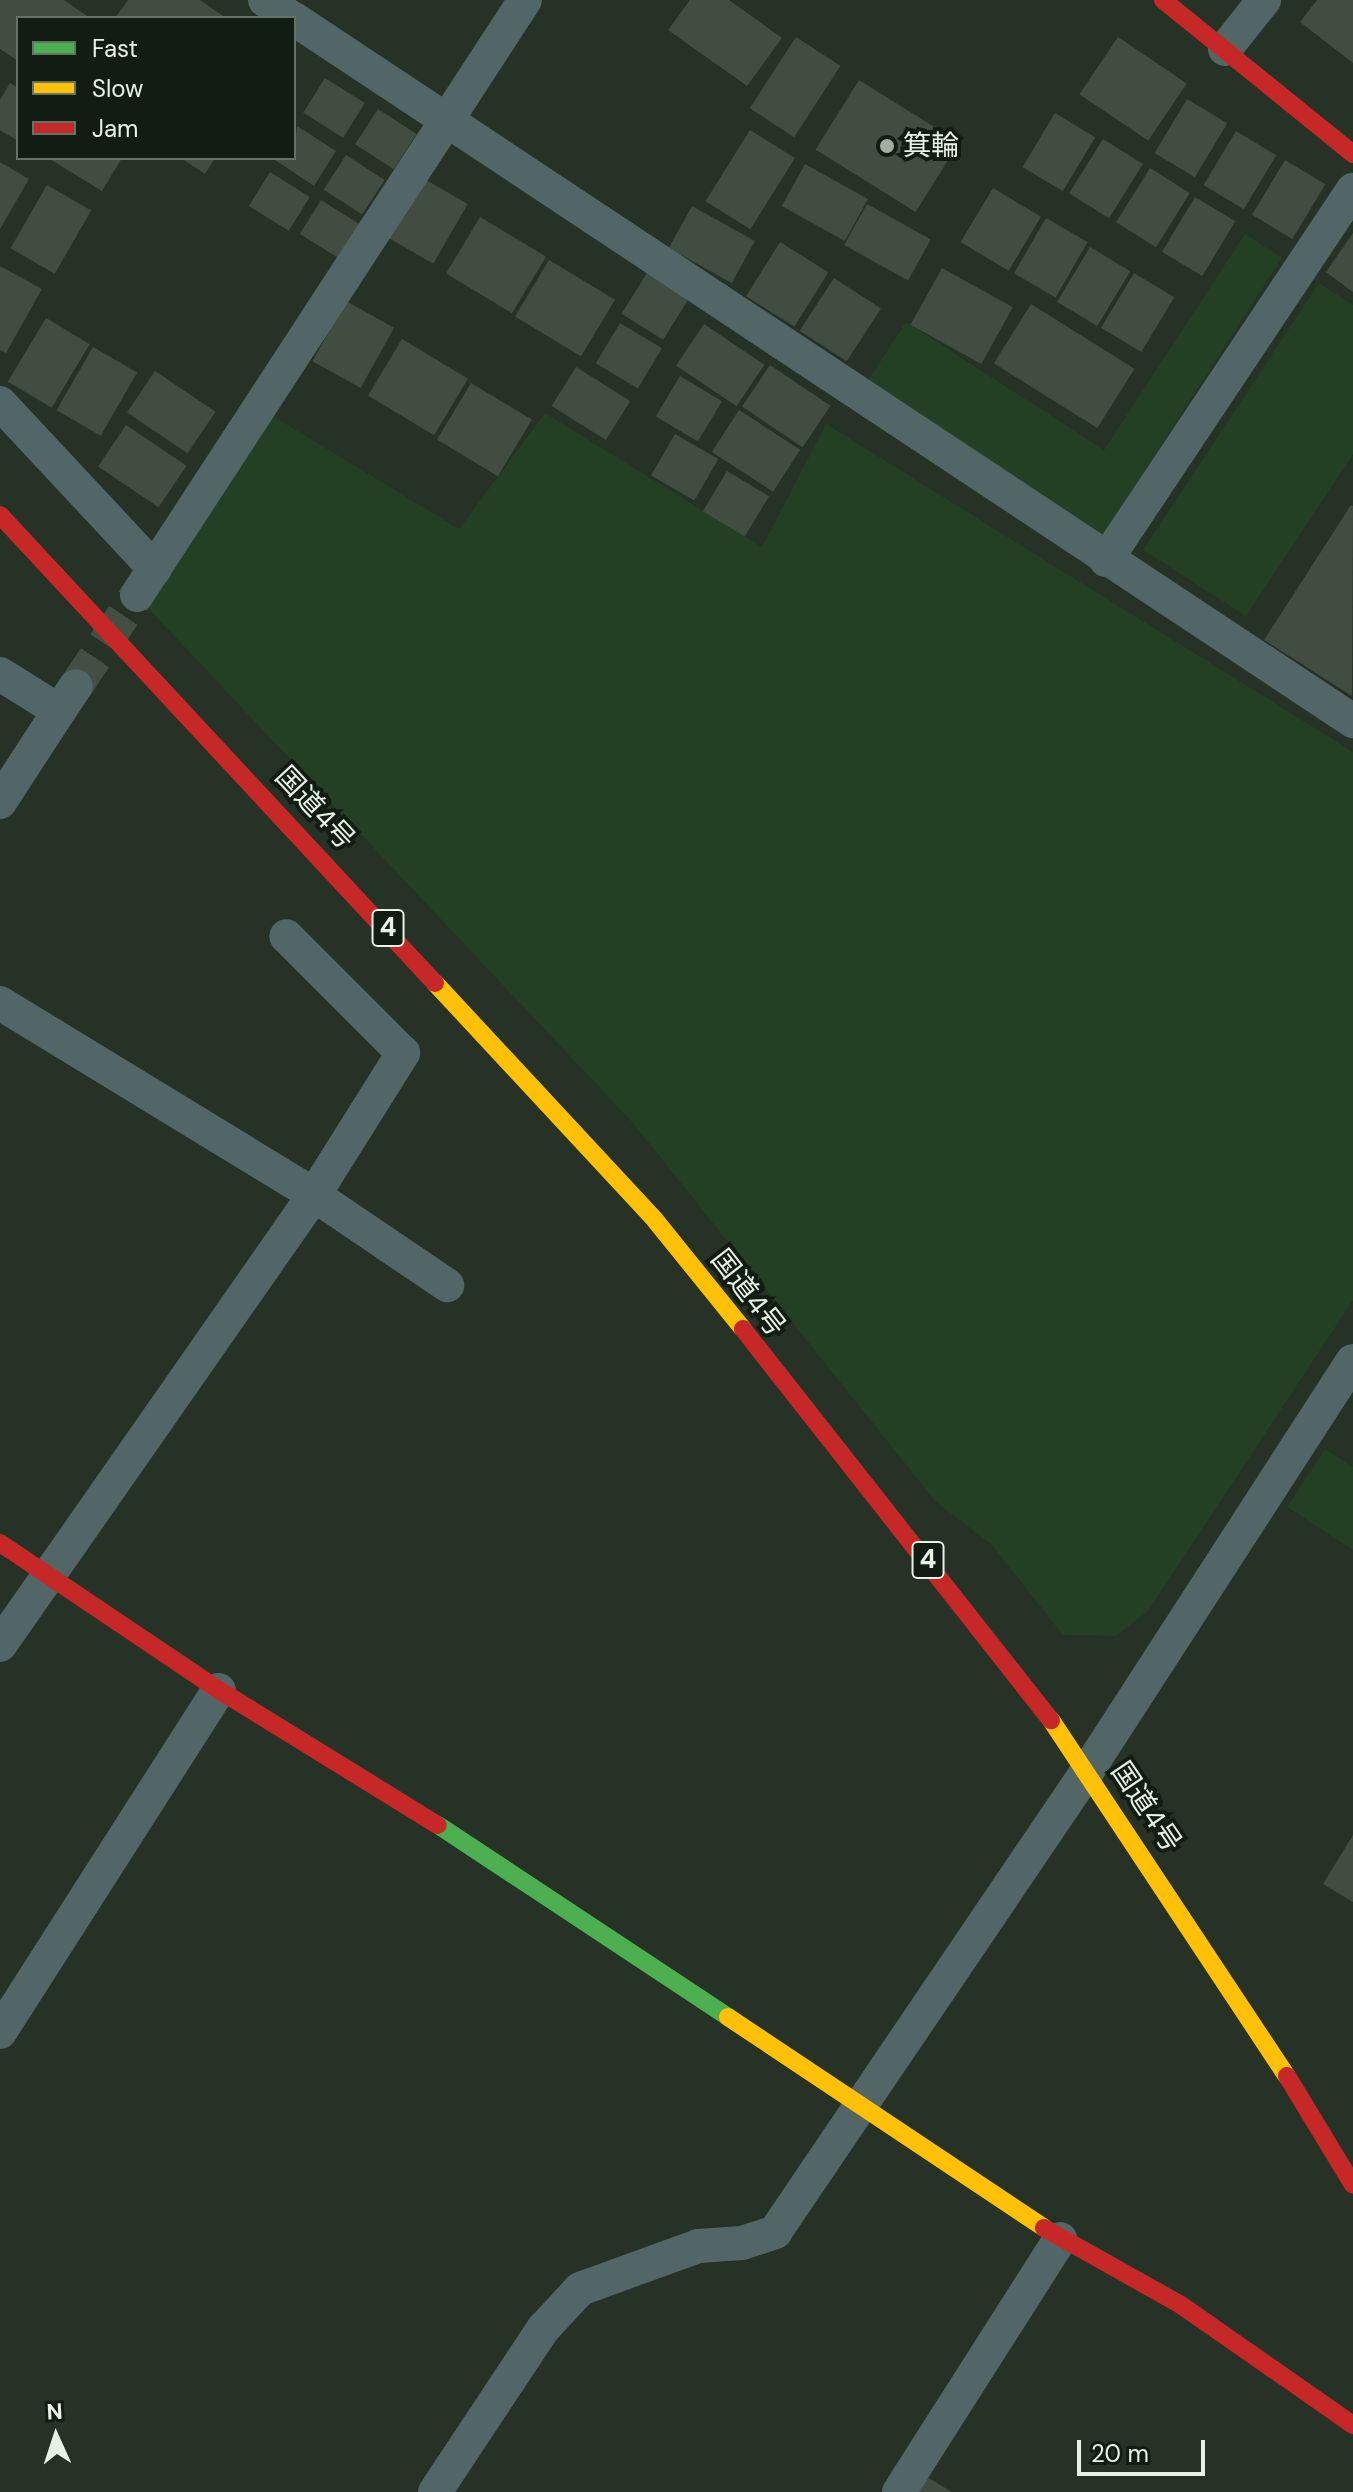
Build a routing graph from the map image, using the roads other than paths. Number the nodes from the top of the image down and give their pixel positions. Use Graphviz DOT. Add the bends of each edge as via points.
graph roads {
  1 [pos="265,0"];
  2 [pos="525,0"];
  3 [pos="1163,0"];
  4 [pos="1264,0"];
  5 [pos="289,16"];
  6 [pos="296,21"];
  7 [pos="1225,49"];
  8 [pos="444,121"];
  9 [pos="1353,154"];
  10 [pos="1353,190"];
  11 [pos="0,403"];
  12 [pos="0,515"];
  13 [pos="1106,560"];
  14 [pos="0,674"];
  15 [pos="1353,721"];
  16 [pos="0,802"];
  17 [pos="286,936"];
  18 [pos="0,1003"];
  19 [pos="314,1195"];
  20 [pos="447,1285"];
  21 [pos="1353,1361"];
  22 [pos="0,1543"];
  23 [pos="46,1574"];
  24 [pos="0,1645"];
  25 [pos="219,1690"];
  26 [pos="1088,1770"];
  27 [pos="0,2032"];
  28 [pos="856,2105"];
  29 [pos="1353,2185"];
  30 [pos="1060,2239"];
  31 [pos="1353,2425"];
  32 [pos="435,2492"];
  33 [pos="899,2492"];
  1 -- 5 [label="street"];
  2 -- 8 [label="street"];
  3 -- 7 [label="main road"];
  4 -- 7 [label="street"];
  6 -- 8 [label="street"];
  7 -- 9 [label="main road"];
  8 -- 11 [label="street" via="146,582"];
  8 -- 13 [label="street"];
  10 -- 13 [label="street"];
  12 -- 26 [label="main road, 国道4号 / 4" via="655,1220 981,1625"];
  13 -- 15 [label="street"];
  14 -- 16 [label="street" via="67,698"];
  17 -- 19 [label="street" via="403,1053"];
  18 -- 19 [label="street"];
  19 -- 20 [label="street"];
  19 -- 23 [label="street"];
  21 -- 26 [label="street"];
  22 -- 23 [label="main road"];
  23 -- 24 [label="street"];
  23 -- 25 [label="main road"];
  25 -- 27 [label="street"];
  25 -- 28 [label="main road" via="463,1840"];
  26 -- 28 [label="street"];
  26 -- 29 [label="main road, 国道4号 / 4" via="1241,1999"];
  28 -- 30 [label="main road"];
  28 -- 32 [label="street" via="775,2232 742,2243 698,2246 580,2289 543,2329"];
  30 -- 31 [label="main road" via="1181,2305"];
  30 -- 33 [label="street"];
}
